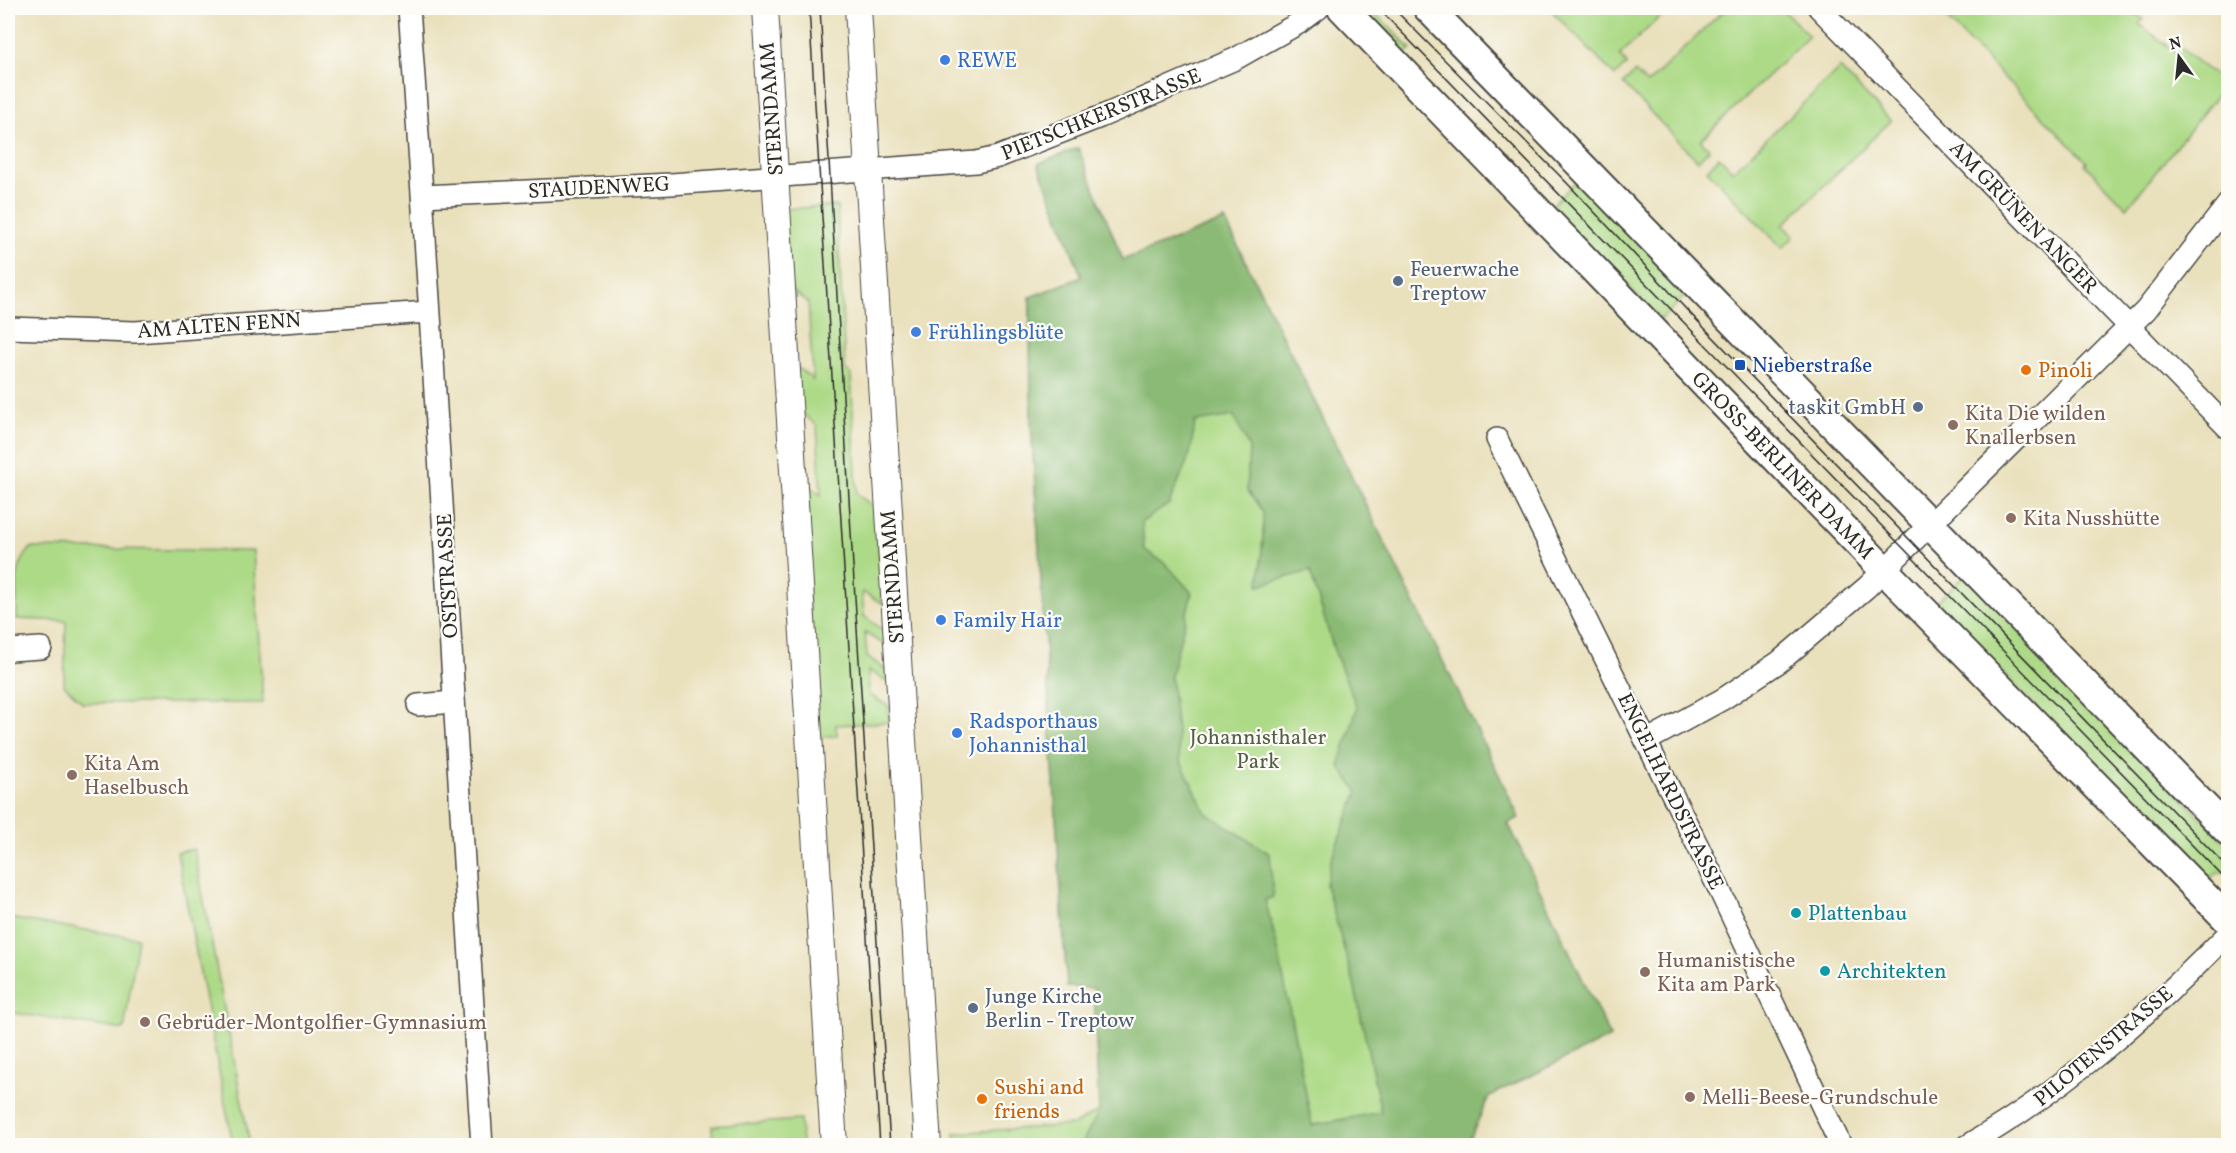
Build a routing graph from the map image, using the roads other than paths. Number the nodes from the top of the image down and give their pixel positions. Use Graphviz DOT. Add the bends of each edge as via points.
graph roads {
  1 [pos="409,8"];
  2 [pos="765,8"];
  3 [pos="858,8"];
  4 [pos="1319,8"];
  5 [pos="1342,8"];
  6 [pos="1819,8"];
  7 [pos="1434,9"];
  8 [pos="867,170"];
  9 [pos="775,177"];
  10 [pos="423,196"];
  11 [pos="2229,204"];
  12 [pos="429,312"];
  13 [pos="2130,326"];
  14 [pos="8,328"];
  15 [pos="2229,428"];
  16 [pos="1497,439"];
  17 [pos="1930,524"];
  18 [pos="1884,570"];
  19 [pos="41,648"];
  20 [pos="8,651"];
  21 [pos="453,702"];
  22 [pos="418,705"];
  23 [pos="1646,741"];
  24 [pos="2229,831"];
  25 [pos="2229,920"];
  26 [pos="2229,934"];
  27 [pos="482,1146"];
  28 [pos="834,1146"];
  29 [pos="928,1146"];
  30 [pos="1841,1146"];
  31 [pos="1967,1146"];
  1 -- 10 [label="street, OSTSTRASSE"];
  2 -- 9 [label="street, STERNDAMM"];
  3 -- 8 [label="street, STERNDAMM"];
  4 -- 8 [label="street, PIETSCHKERSTRASSE" via="1235,59 998,157"];
  5 -- 18 [label="main road, GROSS-BERLINER DAMM"];
  6 -- 13 [label="street, AM GRÜNEN ANGER"];
  7 -- 17 [label="main road"];
  8 -- 9 [label="street, PIETSCHKERSTRASSE"];
  8 -- 29 [label="street, STERNDAMM"];
  9 -- 10 [label="street, STAUDENWEG"];
  9 -- 28 [label="street, STERNDAMM"];
  10 -- 12 [label="street, OSTSTRASSE"];
  11 -- 13 [label="street"];
  12 -- 14 [label="street, AM ALTEN FENN" via="135,332"];
  12 -- 21 [label="street, OSTSTRASSE"];
  13 -- 15 [label="street, AM GRÜNEN ANGER"];
  13 -- 17 [label="street"];
  16 -- 23 [label="street, ENGELHARDSTRASSE"];
  17 -- 18 [label="street"];
  17 -- 24 [label="main road"];
  18 -- 23 [label="street" via="1779,662 1723,699"];
  18 -- 25 [label="main road, GROSS-BERLINER DAMM"];
  19 -- 20 [label="street"];
  21 -- 22 [label="street"];
  21 -- 27 [label="street, OSTSTRASSE"];
  23 -- 30 [label="street, ENGELHARDSTRASSE"];
  26 -- 31 [label="street, PILOTENSTRASSE" via="2107,1048 2049,1094"];
}
